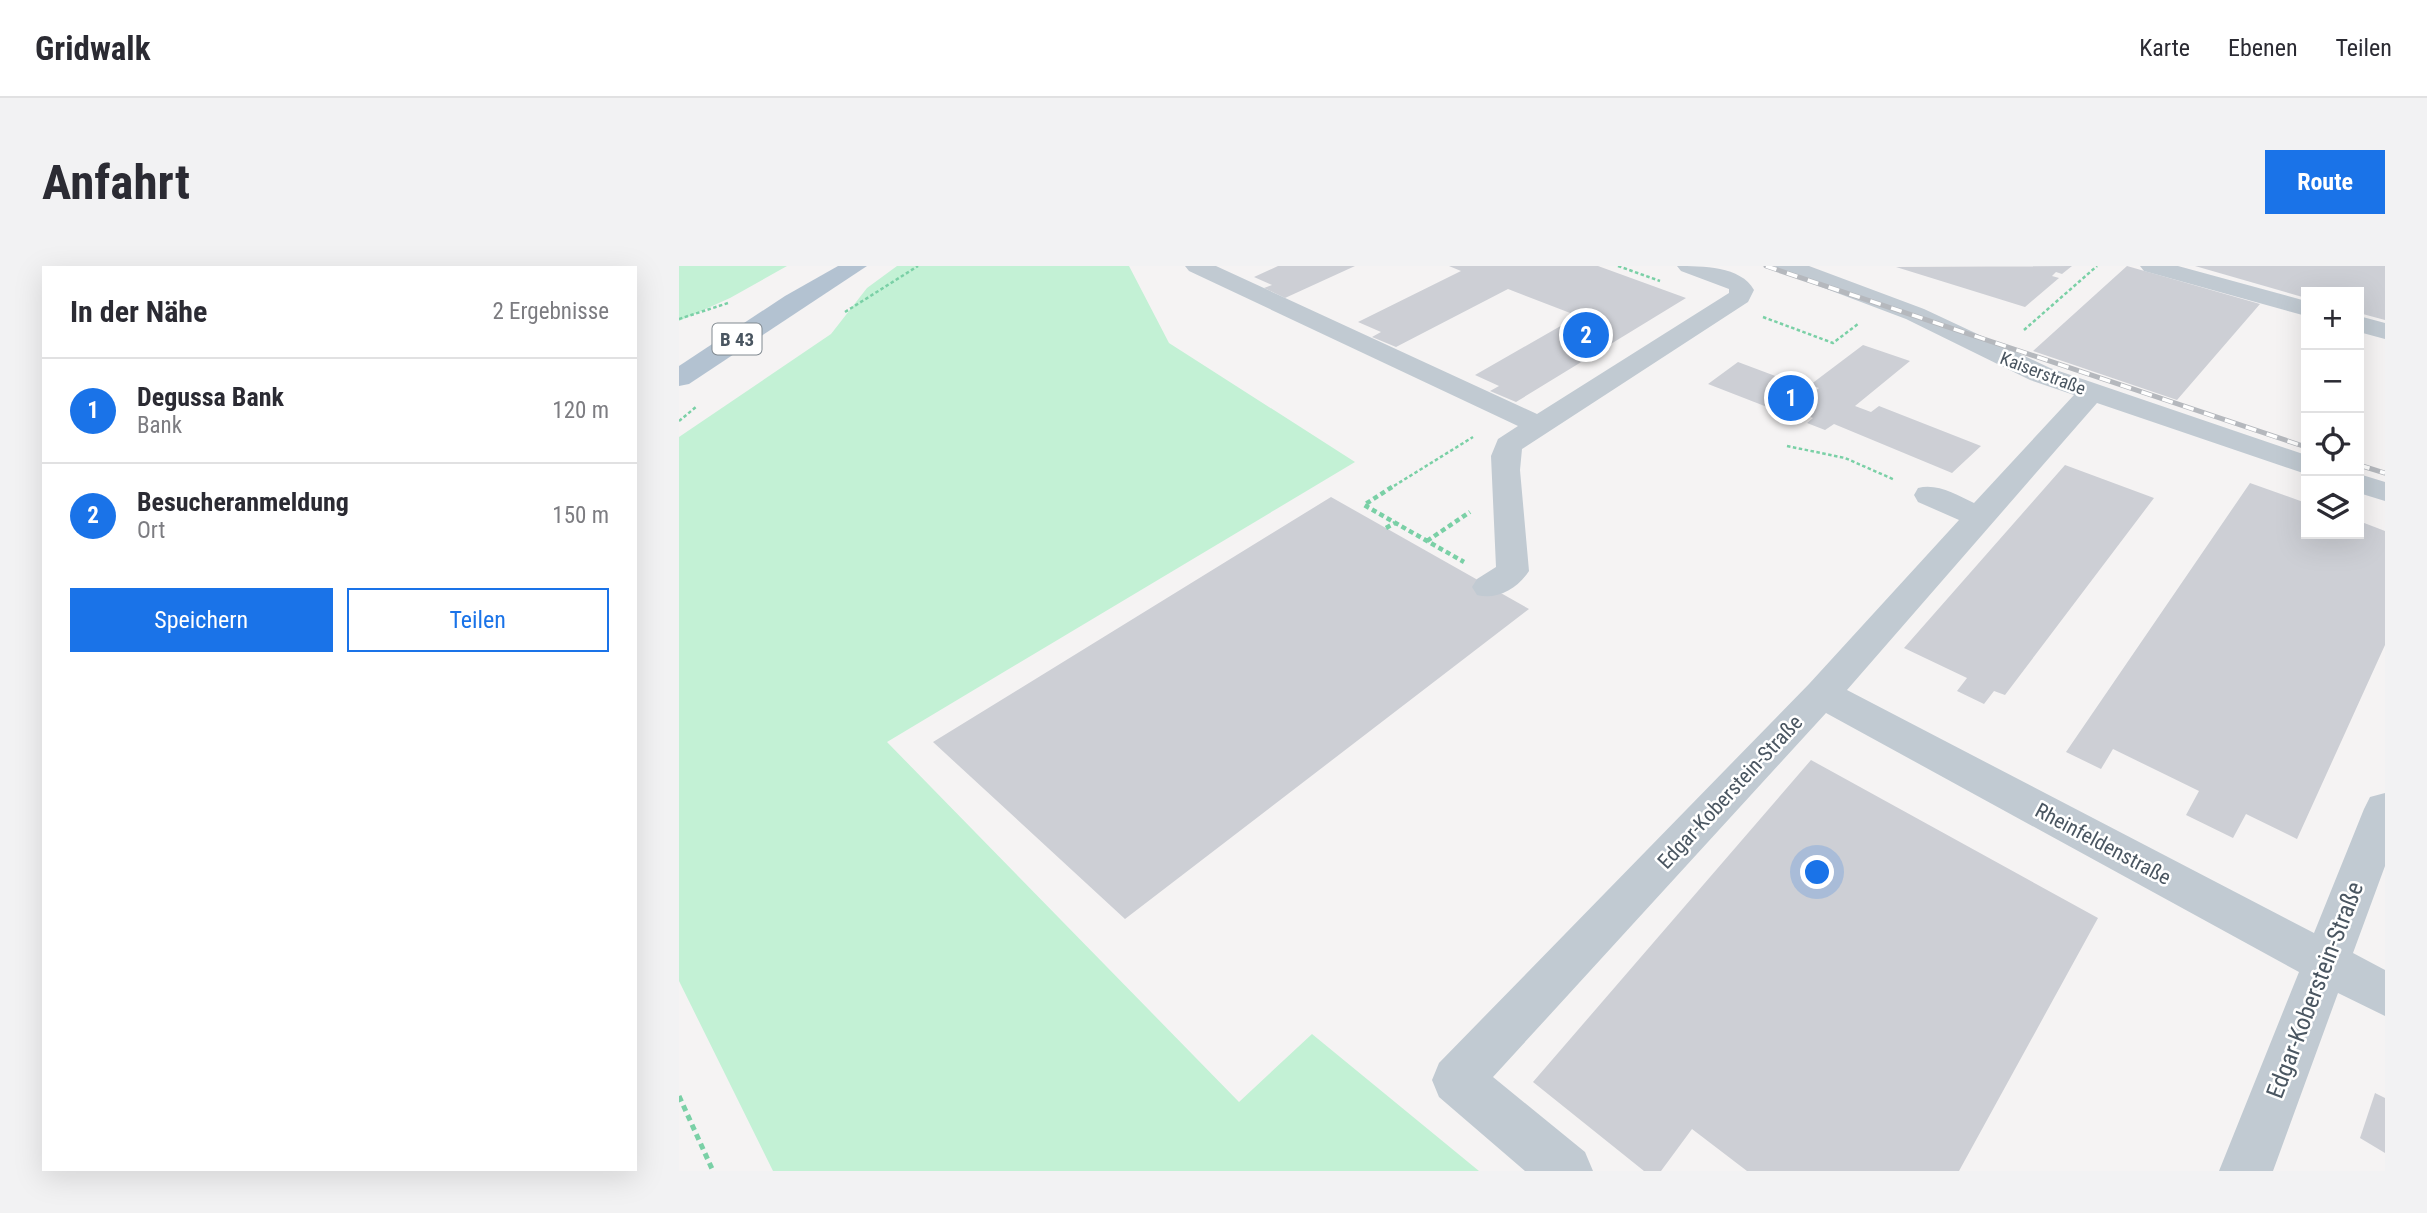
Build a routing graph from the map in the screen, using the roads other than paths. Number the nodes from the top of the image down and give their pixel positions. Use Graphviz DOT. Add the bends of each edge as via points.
graph roads {
  1 [pos="855,266"];
  2 [pos="1197,266"];
  3 [pos="1689,266"];
  4 [pos="1787,266"];
  5 [pos="2152,266"];
  6 [pos="795,301"];
  7 [pos="2301,308"];
  8 [pos="2364,325"];
  9 [pos="2385,331"];
  10 [pos="679,351"];
  11 [pos="679,378"];
  12 [pos="2091,392"];
  13 [pos="1538,425"];
  14 [pos="2301,463"];
  15 [pos="2364,485"];
  16 [pos="2385,492"];
  17 [pos="1929,495"];
  18 [pos="1980,517"];
  19 [pos="1494,584"];
  20 [pos="1822,694"];
  21 [pos="2385,809"];
  22 [pos="2325,962"];
  23 [pos="2385,994"];
  24 [pos="1566,1171"];
  25 [pos="2246,1171"];
  1 -- 6 [label="main road, B 43"];
  2 -- 13 [label="lane"];
  3 -- 13 [label="lane" via="1739,284 1739,297"];
  4 -- 12 [label="lane, Kaiserstraße" via="1915,314 1995,355"];
  5 -- 7 [label="lane"];
  6 -- 10 [label="main road, B 43"];
  6 -- 11 [label="main road, B 43"];
  8 -- 9 [label="lane"];
  12 -- 14 [label="lane, Kaiserstraße"];
  12 -- 18 [label="lane, Edgar-Koberstein-Straße"];
  13 -- 19 [label="lane" via="1506,451 1514,555 1511,570"];
  15 -- 16 [label="lane"];
  17 -- 18 [label="lane"];
  18 -- 20 [label="lane, Edgar-Koberstein-Straße"];
  20 -- 22 [label="lane, Rheinfeldenstraße"];
  20 -- 24 [label="lane, Edgar-Koberstein-Straße" via="1457,1080"];
  21 -- 22 [label="lane, Edgar-Koberstein-Straße"];
  22 -- 23 [label="lane, Rheinfeldenstraße"];
  22 -- 25 [label="lane, Edgar-Koberstein-Straße"];
}
